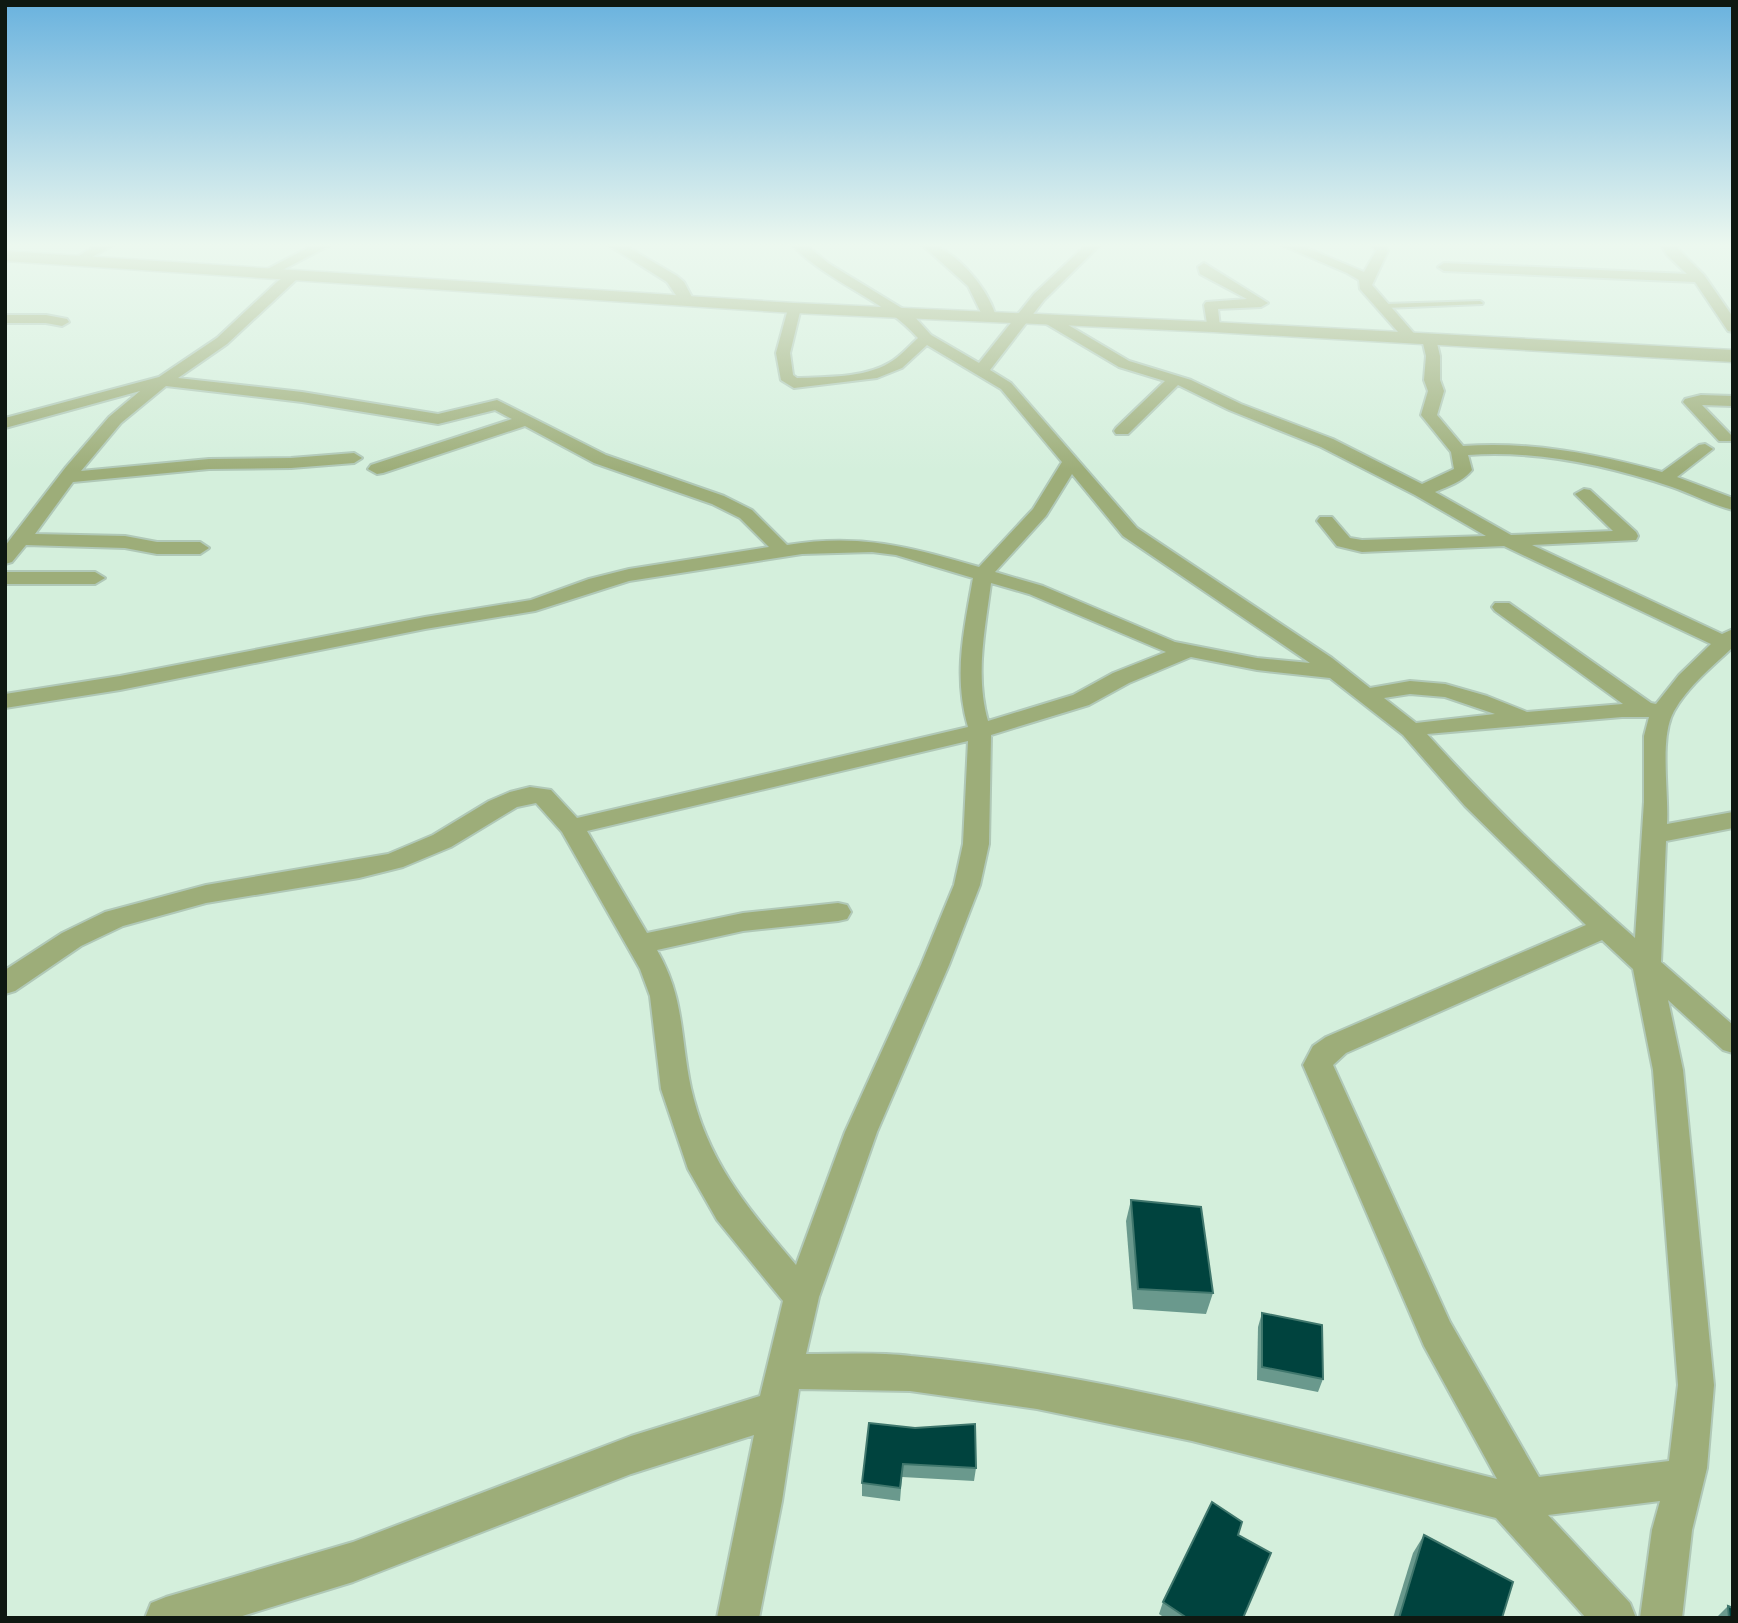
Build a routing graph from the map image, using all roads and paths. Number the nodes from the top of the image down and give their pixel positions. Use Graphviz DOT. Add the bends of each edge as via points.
graph roads {
  1 [pos="1021,318"];
  2 [pos="49,319"];
  3 [pos="247,319"];
  4 [pos="791,319"];
  5 [pos="908,319"];
  6 [pos="1041,319"];
  7 [pos="1048,319"];
  8 [pos="1212,319"];
  9 [pos="1395,319"];
  10 [pos="62,322"];
  11 [pos="1213,327"];
  12 [pos="926,338"];
  13 [pos="1410,338"];
  14 [pos="1429,339"];
  15 [pos="1733,356"];
  16 [pos="979,372"];
  17 [pos="1175,380"];
  18 [pos="163,381"];
  19 [pos="1733,401"];
  20 [pos="527,420"];
  21 [pos="5,423"];
  22 [pos="1122,430"];
  23 [pos="1725,438"];
  24 [pos="1705,449"];
  25 [pos="1459,451"];
  26 [pos="354,458"];
  27 [pos="1069,464"];
  28 [pos="377,469"];
  29 [pos="69,477"];
  30 [pos="1665,478"];
  31 [pos="1421,491"];
  32 [pos="1584,495"];
  33 [pos="1733,505"];
  34 [pos="1326,521"];
  35 [pos="22,539"];
  36 [pos="1510,542"];
  37 [pos="200,548"];
  38 [pos="784,552"];
  39 [pos="5,558"];
  40 [pos="983,574"];
  41 [pos="5,578"];
  42 [pos="95,578"];
  43 [pos="1502,607"];
  44 [pos="1728,639"];
  45 [pos="1188,651"];
  46 [pos="1336,672"];
  47 [pos="1368,695"];
  48 [pos="5,701"];
  49 [pos="1653,709"];
  50 [pos="1525,719"];
  51 [pos="1411,730"];
  52 [pos="980,732"];
  53 [pos="1733,820"];
  54 [pos="572,827"];
  55 [pos="1654,835"];
  56 [pos="838,912"];
  57 [pos="1605,928"];
  58 [pos="639,944"];
  59 [pos="1647,967"];
  60 [pos="5,984"];
  61 [pos="1733,1042"];
  62 [pos="802,1297"];
  63 [pos="783,1371"];
  64 [pos="777,1409"];
  65 [pos="1686,1478"];
  66 [pos="1518,1499"];
  67 [pos="166,1618"];
  68 [pos="738,1618"];
  69 [pos="1615,1618"];
  70 [pos="1661,1618"];
  1 -- 16 [label="street" via="998,355"];
  2 -- 10 [label="street"];
  3 -- 18 [label="street"];
  4 -- 12 [label="street" via="783,353 786,377 794,383 889,369"];
  5 -- 12 [label="street"];
  6 -- 7 [label="street"];
  7 -- 11 [label="street"];
  7 -- 17 [label="street" via="1124,365"];
  8 -- 11 [label="street"];
  9 -- 13 [label="street"];
  11 -- 13 [label="street"];
  12 -- 16 [label="street"];
  13 -- 14 [label="street"];
  14 -- 15 [label="street"];
  14 -- 25 [label="street" via="1436,391 1429,415"];
  16 -- 27 [label="street" via="1014,394"];
  17 -- 22 [label="street"];
  17 -- 31 [label="street" via="1292,428"];
  18 -- 20 [label="street" via="438,419 497,405"];
  18 -- 21 [label="street"];
  18 -- 29 [label="street" via="113,422"];
  19 -- 23 [label="street" via="1691,402"];
  20 -- 28 [label="street"];
  20 -- 38 [label="street" via="600,459 746,514"];
  24 -- 30 [label="street"];
  25 -- 30 [label="street" via="1518,449"];
  25 -- 31 [label="street" via="1463,470"];
  26 -- 29 [label="street" via="197,464"];
  27 -- 40 [label="street" via="1040,512"];
  27 -- 46 [label="street" via="1130,531"];
  29 -- 35 [label="street"];
  30 -- 33 [label="street"];
  31 -- 36 [label="street"];
  32 -- 36 [label="street" via="1629,536"];
  34 -- 36 [label="street" via="1350,545"];
  35 -- 37 [label="street"];
  35 -- 39 [label="street"];
  36 -- 44 [label="street"];
  38 -- 40 [label="street" via="872,546"];
  38 -- 48 [label="street" via="629,575 535,605"];
  40 -- 45 [label="street" via="1036,590 1141,636"];
  40 -- 52 [label="street" via="970,657 971,699"];
  41 -- 42 [label="street"];
  43 -- 49 [label="street"];
  44 -- 49 [label="street"];
  45 -- 46 [label="street"];
  45 -- 52 [label="street" via="1081,700"];
  46 -- 47 [label="street"];
  47 -- 50 [label="street" via="1425,686 1451,690"];
  47 -- 51 [label="street"];
  49 -- 50 [label="street"];
  49 -- 55 [label="street"];
  50 -- 51 [label="street"];
  51 -- 57 [label="street" via="1474,801"];
  52 -- 54 [label="street"];
  52 -- 62 [label="street" via="976,844 967,884 861,1132"];
  53 -- 55 [label="street"];
  54 -- 58 [label="street"];
  54 -- 60 [label="street" via="542,795 523,795 397,860 167,903 112,919"];
  55 -- 59 [label="street"];
  56 -- 58 [label="street" via="743,922"];
  57 -- 59 [label="street"];
  57 -- 66 [label="street" via="1336,1045 1318,1065 1437,1334"];
  58 -- 62 [label="street" via="664,996 676,1089 698,1159 729,1210"];
  59 -- 61 [label="street"];
  59 -- 65 [label="street" via="1668,1070 1696,1385"];
  62 -- 63 [label="street"];
  63 -- 64 [label="street"];
  63 -- 66 [label="street" via="911,1373 1037,1391 1192,1422"];
  64 -- 67 [label="street" via="631,1455 353,1562"];
  64 -- 68 [label="street"];
  65 -- 66 [label="street"];
  65 -- 70 [label="street" via="1672,1530"];
  66 -- 69 [label="street"];
}
